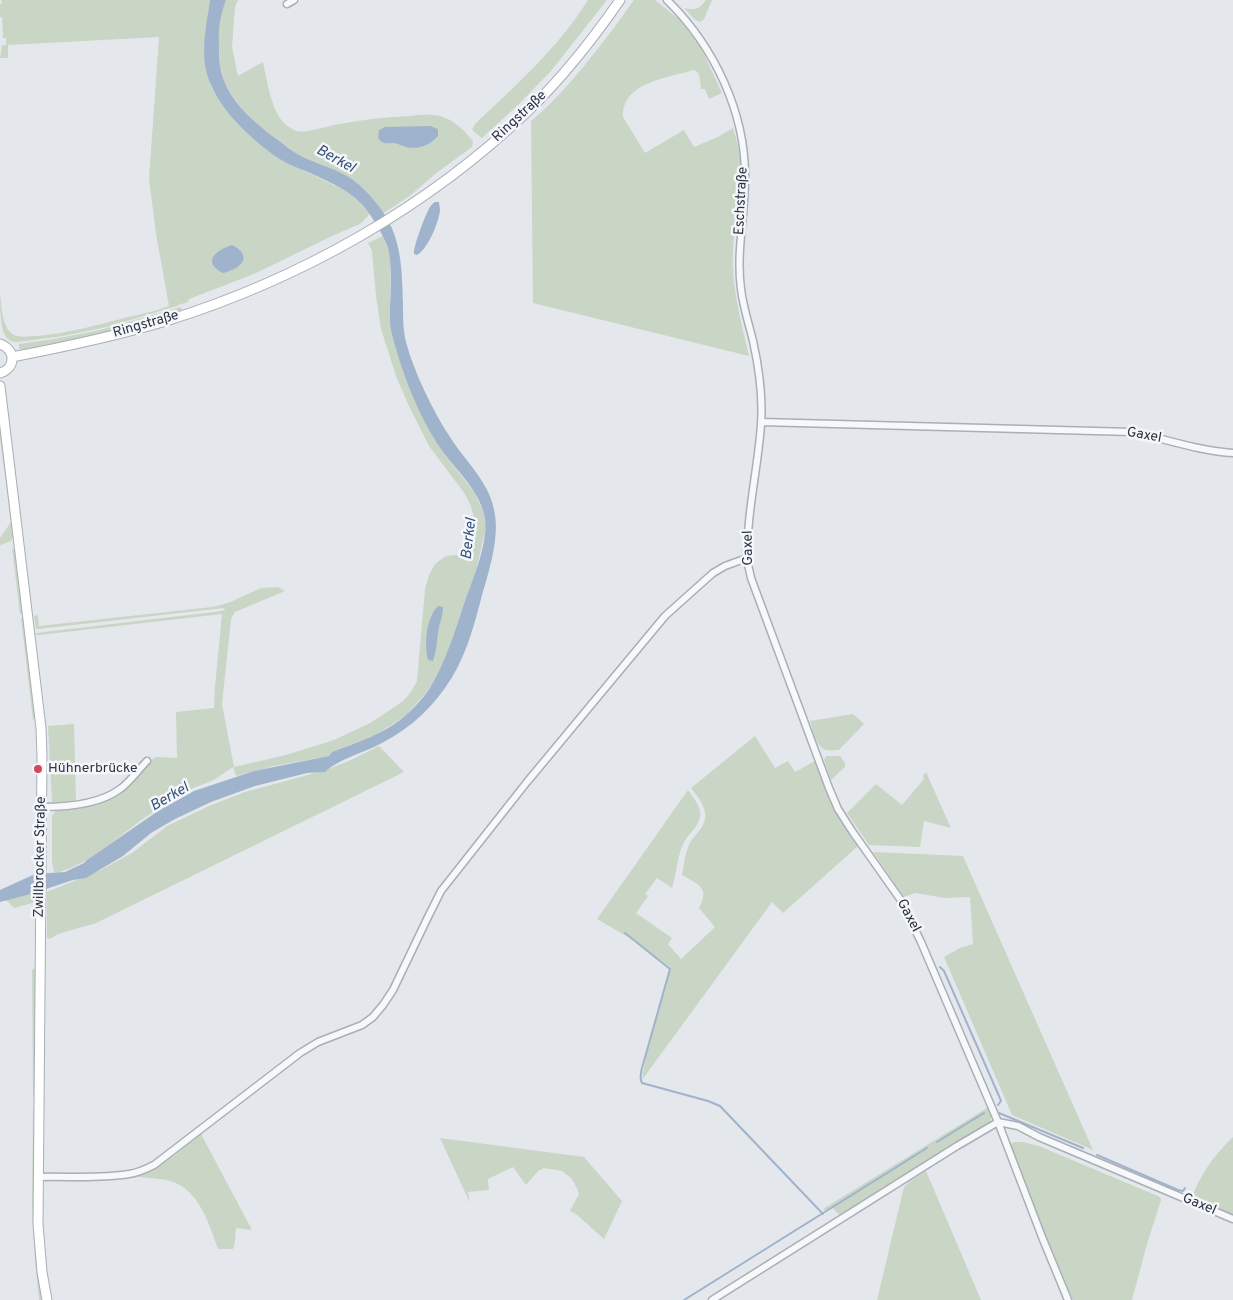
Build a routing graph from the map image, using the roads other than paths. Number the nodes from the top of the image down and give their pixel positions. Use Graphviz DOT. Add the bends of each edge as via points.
graph roads {
  1 [pos="294,0"];
  2 [pos="620,0"];
  3 [pos="667,0"];
  4 [pos="287,4"];
  5 [pos="0,344"];
  6 [pos="12,357"];
  7 [pos="0,373"];
  8 [pos="0,386"];
  9 [pos="761,422"];
  10 [pos="1233,453"];
  11 [pos="747,558"];
  12 [pos="147,761"];
  13 [pos="42,807"];
  14 [pos="998,1122"];
  15 [pos="38,1177"];
  16 [pos="1233,1219"];
  17 [pos="47,1300"];
  18 [pos="712,1300"];
  19 [pos="1068,1300"];
  1 -- 4 [label="street"];
  2 -- 6 [label="main road, Ringstraße" via="576,59 529,110 475,158 364,234 252,289 166,321"];
  3 -- 9 [label="street, Eschstraße" via="680,12 710,54 729,94 739,126 745,180 740,234 741,289 758,364"];
  5 -- 6 [label="main road"];
  6 -- 7 [label="main road" via="11,365"];
  8 -- 13 [label="main road, Zwillbrocker Straße" via="41,728"];
  9 -- 10 [label="street, Gaxel" via="1125,432"];
  9 -- 11 [label="street, Gaxel"];
  11 -- 14 [label="street, Gaxel" via="751,578 838,809 911,920"];
  11 -- 15 [label="street" via="713,572 665,616 527,782 441,892 393,990 373,1018 318,1042 142,1171"];
  12 -- 13 [label="street" via="124,786 104,798"];
  13 -- 15 [label="main road, Zwillbrocker Straße"];
  14 -- 16 [label="street, Gaxel" via="1018,1126"];
  14 -- 18 [label="street"];
  14 -- 19 [label="street"];
  15 -- 17 [label="main road, Zwillbrocker Straße" via="39,1232"];
}
